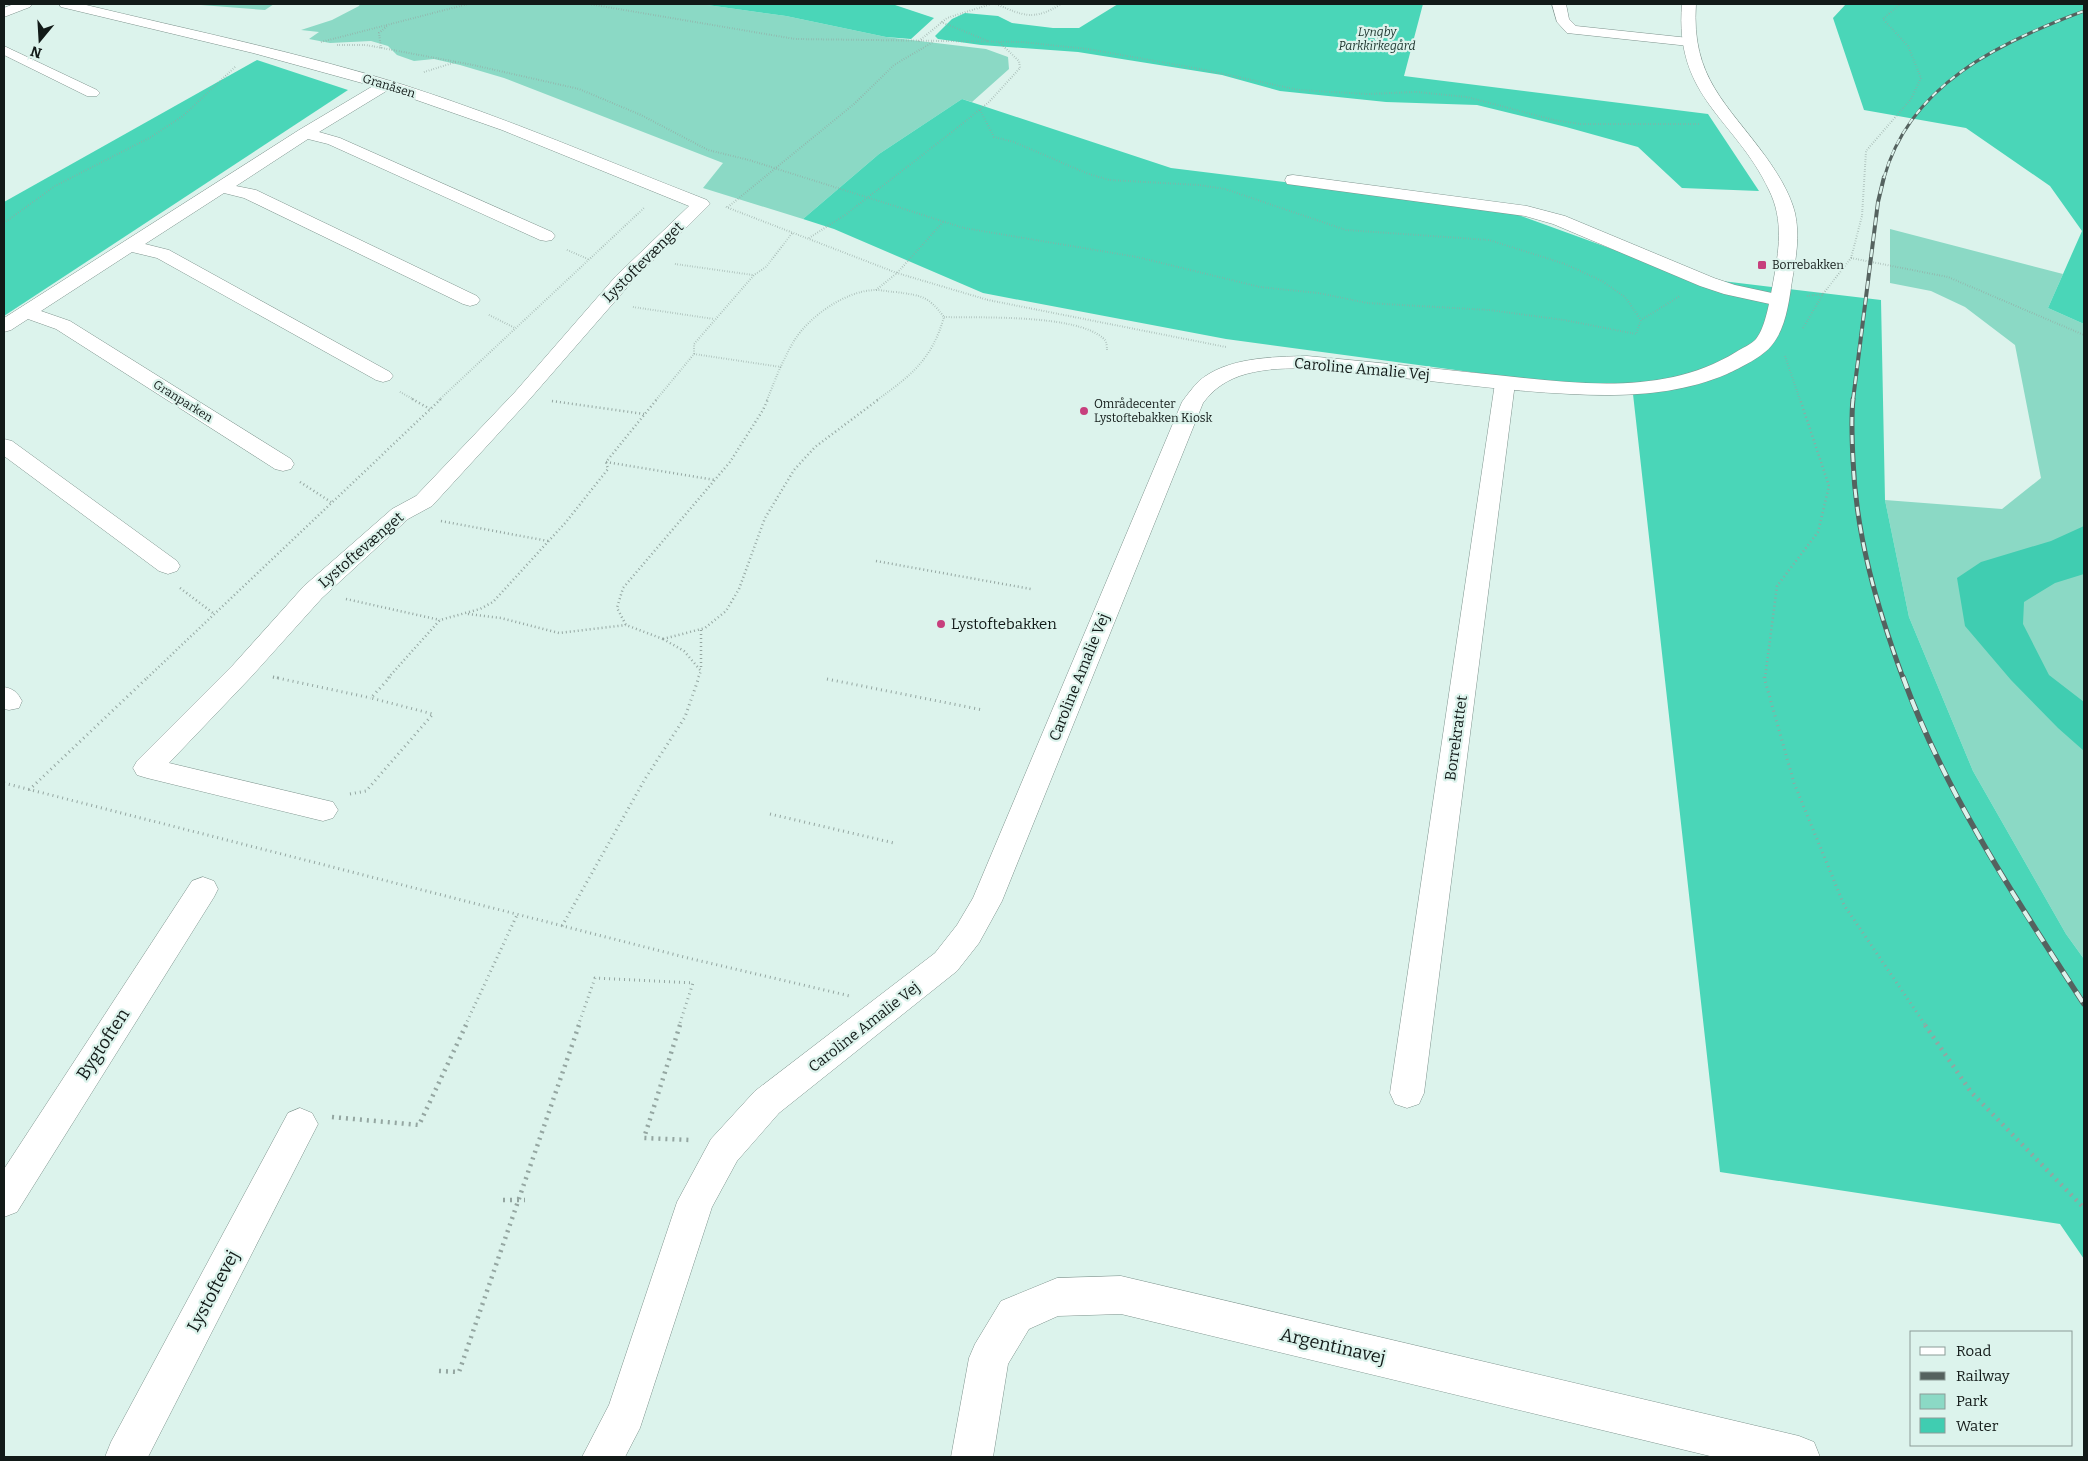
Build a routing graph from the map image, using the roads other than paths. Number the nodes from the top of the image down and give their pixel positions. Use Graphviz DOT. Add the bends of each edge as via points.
graph roads {
  1 [pos="25,4"];
  2 [pos="66,4"];
  3 [pos="1559,4"];
  4 [pos="1689,4"];
  5 [pos="4,13"];
  6 [pos="1689,42"];
  7 [pos="4,50"];
  8 [pos="386,85"];
  9 [pos="92,93"];
  10 [pos="305,133"];
  11 [pos="1293,180"];
  12 [pos="220,187"];
  13 [pos="710,204"];
  14 [pos="546,236"];
  15 [pos="129,246"];
  16 [pos="470,300"];
  17 [pos="1779,300"];
  18 [pos="25,312"];
  19 [pos="4,326"];
  20 [pos="383,376"];
  21 [pos="1505,383"];
  22 [pos="4,446"];
  23 [pos="283,464"];
  24 [pos="168,566"];
  25 [pos="323,810"];
  26 [pos="203,889"];
  27 [pos="1407,1093"];
  28 [pos="300,1124"];
  29 [pos="4,1200"];
  30 [pos="126,1457"];
  31 [pos="604,1457"];
  32 [pos="972,1457"];
  33 [pos="1799,1457"];
  1 -- 5 [label="street"];
  2 -- 8 [label="street, Granåsen" via="290,58"];
  3 -- 6 [label="street" via="1561,19 1572,30"];
  4 -- 6 [label="street, Caroline Amalie Vej"];
  6 -- 17 [label="street, Caroline Amalie Vej" via="1709,96 1760,161 1778,190 1789,222 1789,242"];
  7 -- 9 [label="street"];
  8 -- 10 [label="street"];
  8 -- 13 [label="street, Granåsen"];
  10 -- 12 [label="street"];
  10 -- 14 [label="street" via="334,141"];
  11 -- 17 [label="street" via="1528,211 1559,220 1704,281"];
  12 -- 15 [label="street"];
  12 -- 16 [label="street" via="250,194"];
  13 -- 25 [label="street, Lystoftevænget" via="644,260 602,302 522,396 424,501 400,514 313,592 242,671 147,768"];
  15 -- 18 [label="street"];
  15 -- 20 [label="street" via="162,254"];
  17 -- 21 [label="street, Caroline Amalie Vej" via="1765,342 1731,366 1703,376 1658,387 1610,390"];
  18 -- 19 [label="street"];
  18 -- 23 [label="street, Granparken" via="63,325"];
  21 -- 27 [label="street, Borrekrattet"];
  21 -- 31 [label="street, Caroline Amalie Vej" via="1307,362 1263,363 1233,371 1210,382 1193,402 987,901 968,934 946,962 767,1102 724,1150 695,1202 626,1414"];
  22 -- 24 [label="street"];
  26 -- 29 [label="street, Bygtoften"];
  28 -- 30 [label="street, Lystoftevej"];
  32 -- 33 [label="street, Argentinavej" via="989,1358 1015,1315 1056,1297 1120,1295"];
}
